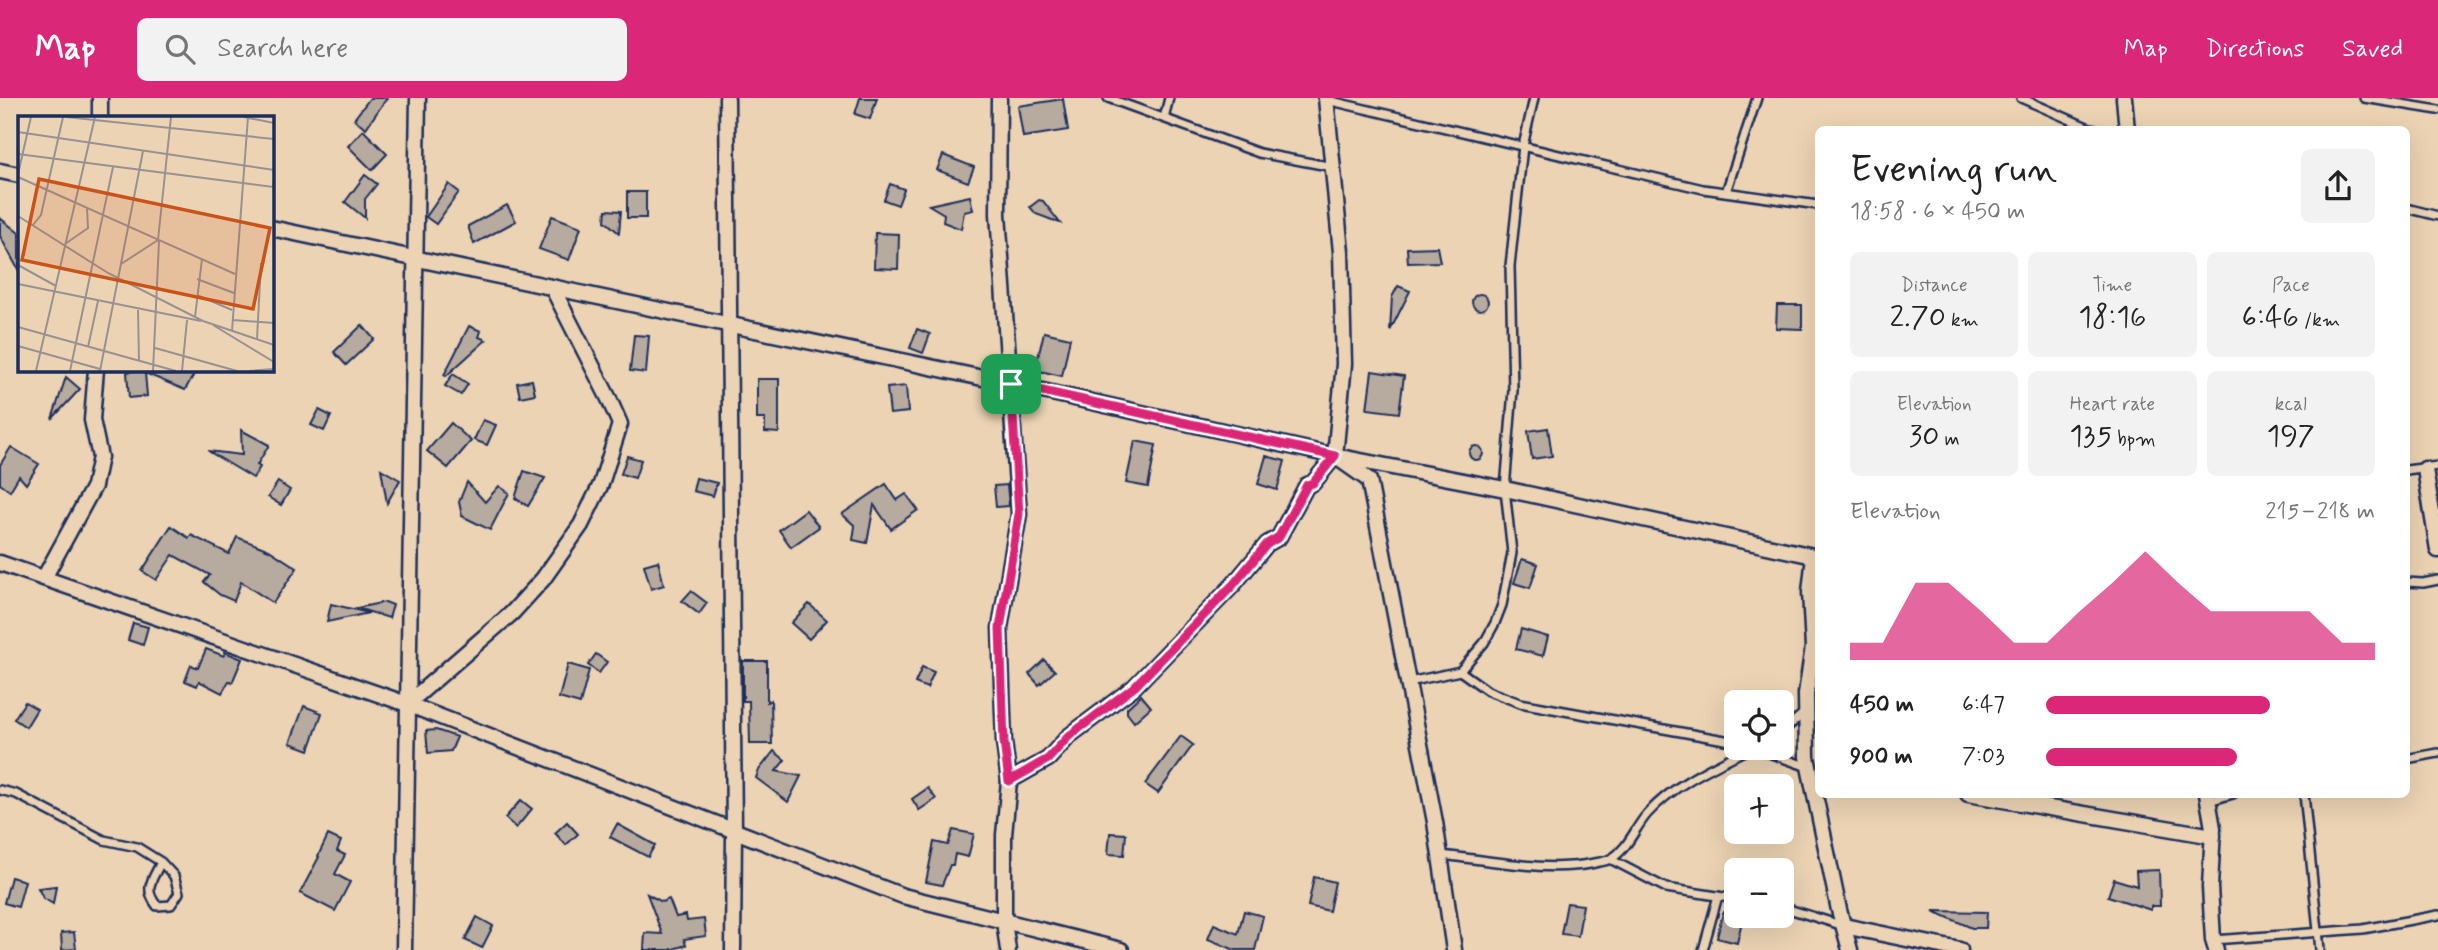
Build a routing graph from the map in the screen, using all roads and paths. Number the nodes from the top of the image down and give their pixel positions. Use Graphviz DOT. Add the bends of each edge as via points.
graph roads {
  1 [pos="100,98"];
  2 [pos="418,98"];
  3 [pos="727,98"];
  4 [pos="999,98"];
  5 [pos="1108,98"];
  6 [pos="1169,98"];
  7 [pos="1534,98"];
  8 [pos="1757,98"];
  9 [pos="2021,98"];
  10 [pos="2124,98"];
  11 [pos="2364,98"];
  12 [pos="1326,99"];
  13 [pos="2438,110"];
  14 [pos="100,116"];
  15 [pos="1164,118"];
  16 [pos="2085,126"];
  17 [pos="2127,126"];
  18 [pos="1523,146"];
  19 [pos="1333,167"];
  20 [pos="0,170"];
  21 [pos="18,175"];
  22 [pos="1726,192"];
  23 [pos="1815,205"];
  24 [pos="2410,209"];
  25 [pos="2438,216"];
  26 [pos="273,228"];
  27 [pos="414,258"];
  28 [pos="552,287"];
  29 [pos="731,325"];
  30 [pos="96,371"];
  31 [pos="1011,384"];
  32 [pos="1335,456"];
  33 [pos="2432,467"];
  34 [pos="2410,470"];
  35 [pos="1505,489"];
  36 [pos="2438,550"];
  37 [pos="1815,553"];
  38 [pos="0,563"];
  39 [pos="1815,564"];
  40 [pos="44,578"];
  41 [pos="2438,580"];
  42 [pos="2410,582"];
  43 [pos="1815,625"];
  44 [pos="1460,671"];
  45 [pos="1408,682"];
  46 [pos="407,704"];
  47 [pos="1806,711"];
  48 [pos="1794,722"];
  49 [pos="1724,740"];
  50 [pos="2438,753"];
  51 [pos="2410,758"];
  52 [pos="1813,768"];
  53 [pos="1009,781"];
  54 [pos="0,790"];
  55 [pos="1819,798"];
  56 [pos="1991,798"];
  57 [pos="2208,798"];
  58 [pos="2304,798"];
  59 [pos="734,831"];
  60 [pos="2213,836"];
  61 [pos="1440,855"];
  62 [pos="1610,859"];
  63 [pos="161,862"];
  64 [pos="1718,897"];
  65 [pos="1724,898"];
  66 [pos="1794,911"];
  67 [pos="2438,915"];
  68 [pos="1004,921"];
  69 [pos="1844,926"];
  70 [pos="2318,932"];
  71 [pos="2215,945"];
  72 [pos="404,950"];
  73 [pos="733,950"];
  74 [pos="1008,950"];
  75 [pos="1121,950"];
  76 [pos="1454,950"];
  77 [pos="1703,950"];
  78 [pos="1850,950"];
  79 [pos="1960,950"];
  80 [pos="2320,950"];
  1 -- 14 [label="street"];
  2 -- 27 [label="street"];
  3 -- 29 [label="street"];
  4 -- 31 [label="street" via="999,214"];
  5 -- 15 [label="lane"];
  6 -- 15 [label="lane"];
  7 -- 18 [label="lane"];
  8 -- 22 [label="lane"];
  9 -- 16 [label="lane"];
  10 -- 17 [label="street"];
  11 -- 13 [label="lane"];
  12 -- 18 [label="lane"];
  12 -- 19 [label="street"];
  15 -- 19 [label="lane" via="1259,153"];
  18 -- 22 [label="lane"];
  18 -- 35 [label="lane" via="1510,266 1513,390"];
  19 -- 32 [label="street" via="1344,364"];
  20 -- 21 [label="street"];
  22 -- 23 [label="lane"];
  24 -- 25 [label="lane"];
  26 -- 27 [label="street"];
  27 -- 28 [label="street"];
  27 -- 46 [label="street"];
  28 -- 29 [label="street"];
  28 -- 46 [label="street" via="620,424 601,485 581,525 512,614"];
  29 -- 31 [label="street"];
  29 -- 59 [label="street"];
  30 -- 40 [label="street" via="92,420 100,457 93,486"];
  31 -- 32 [label="street"];
  31 -- 53 [label="street" via="1019,514 1000,628"];
  32 -- 35 [label="street"];
  32 -- 45 [label="street" via="1369,480"];
  32 -- 53 [label="street" via="1307,485 1279,537 1267,544 1134,687 1069,736 1048,759"];
  33 -- 34 [label="lane"];
  33 -- 36 [label="street"];
  35 -- 37 [label="street"];
  35 -- 44 [label="lane" via="1512,553 1502,605 1484,643"];
  38 -- 40 [label="street"];
  39 -- 43 [label="street" via="1810,592"];
  40 -- 46 [label="street"];
  41 -- 42 [label="lane"];
  43 -- 47 [label="street"];
  44 -- 45 [label="lane"];
  44 -- 49 [label="lane" via="1488,691 1520,703"];
  45 -- 61 [label="street"];
  46 -- 59 [label="street"];
  46 -- 72 [label="street"];
  47 -- 48 [label="lane"];
  47 -- 52 [label="street"];
  50 -- 51 [label="lane"];
  52 -- 62 [label="lane" via="1752,747 1667,796"];
  53 -- 68 [label="street"];
  54 -- 63 [label="lane" via="104,840 137,847"];
  55 -- 69 [label="street"];
  56 -- 60 [label="street"];
  57 -- 60 [label="street"];
  58 -- 70 [label="lane"];
  59 -- 68 [label="street" via="903,896"];
  59 -- 73 [label="street"];
  60 -- 71 [label="street" via="2210,887"];
  61 -- 62 [label="lane" via="1536,867 1578,866"];
  61 -- 76 [label="street"];
  62 -- 64 [label="lane" via="1666,888"];
  63 -- 63 [label="lane" via="174,876 180,893 171,905 157,906 149,887"];
  64 -- 65 [label="lane"];
  64 -- 77 [label="lane"];
  66 -- 69 [label="lane"];
  67 -- 70 [label="lane"];
  68 -- 74 [label="street"];
  68 -- 75 [label="street"];
  69 -- 78 [label="street"];
  69 -- 79 [label="street"];
  70 -- 71 [label="lane"];
  70 -- 80 [label="lane"];
}
